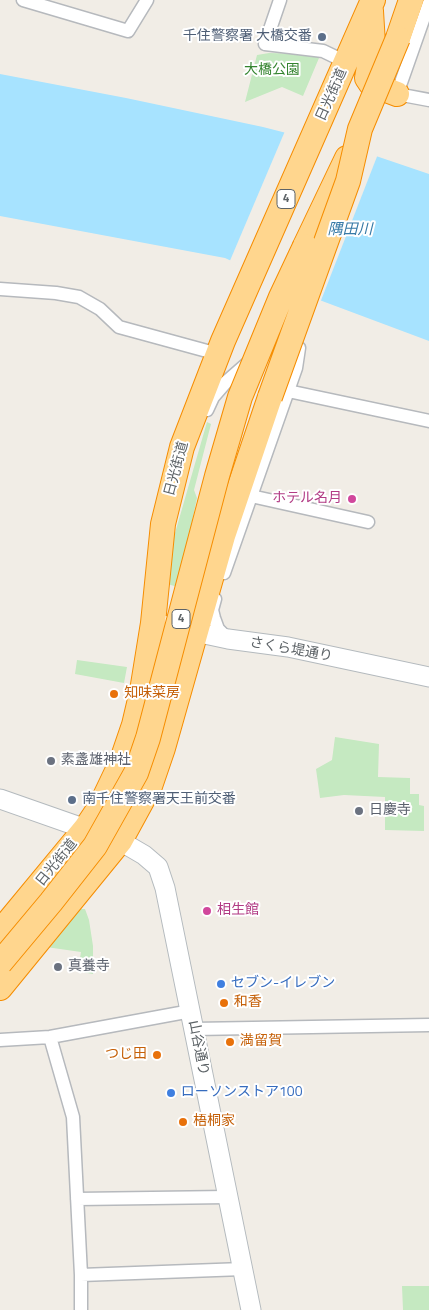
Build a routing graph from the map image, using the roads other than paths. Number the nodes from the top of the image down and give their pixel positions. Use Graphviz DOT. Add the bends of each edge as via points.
graph roads {
  1 [pos="23,0"];
  2 [pos="147,0"];
  3 [pos="280,0"];
  4 [pos="411,0"];
  5 [pos="372,3"];
  6 [pos="429,3"];
  7 [pos="346,62"];
  8 [pos="397,94"];
  9 [pos="429,100"];
  10 [pos="360,129"];
  11 [pos="0,289"];
  12 [pos="218,354"];
  13 [pos="279,394"];
  14 [pos="429,421"];
  15 [pos="182,447"];
  16 [pos="251,496"];
  17 [pos="368,522"];
  18 [pos="153,623"];
  19 [pos="196,631"];
  20 [pos="228,639"];
  21 [pos="429,677"];
  22 [pos="0,799"];
  23 [pos="86,828"];
  24 [pos="120,841"];
  25 [pos="0,932"];
  26 [pos="0,963"];
  27 [pos="0,988"];
  28 [pos="192,1020"];
  29 [pos="429,1025"];
  30 [pos="50,1037"];
  31 [pos="0,1040"];
  32 [pos="227,1196"];
  33 [pos="78,1199"];
  34 [pos="243,1269"];
  35 [pos="81,1275"];
  36 [pos="81,1310"];
  37 [pos="251,1310"];
  1 -- 2 [label="street" via="128,31"];
  3 -- 7 [label="street" via="265,44 323,51"];
  4 -- 10 [label="highway, 日光街道 / 4, bridge"];
  5 -- 7 [label="highway, 日光街道 / 4"];
  5 -- 8 [label="highway" via="373,44 368,78 370,84"];
  6 -- 8 [label="street"];
  7 -- 12 [label="highway, 日光街道 / 4"];
  8 -- 9 [label="street"];
  10 -- 13 [label="highway, 日光街道 / 4, bridge" via="348,181"];
  10 -- 26 [label="highway, 日光街道 / 4, bridge" via="281,297 240,397 136,773 95,846"];
  11 -- 12 [label="street" via="79,297 100,309 119,326"];
  12 -- 15 [label="highway, 日光街道 / 4"];
  13 -- 14 [label="street"];
  13 -- 15 [label="street" via="300,350 285,342 265,348 226,382 213,397 199,427"];
  13 -- 16 [label="street"];
  13 -- 19 [label="highway, 日光街道 / 4" via="239,482"];
  15 -- 18 [label="highway, 日光街道 / 4" via="163,524"];
  16 -- 17 [label="street"];
  16 -- 20 [label="street" via="212,610 217,626"];
  18 -- 19 [label="main road, さくら堤通り"];
  18 -- 23 [label="highway, 日光街道 / 4" via="134,725 121,763"];
  19 -- 20 [label="main road, さくら堤通り"];
  19 -- 24 [label="highway, 日光街道 / 4" via="159,761 136,815"];
  20 -- 21 [label="main road, さくら堤通り" via="288,647"];
  22 -- 23 [label="main road, 山谷通り"];
  23 -- 24 [label="main road, 山谷通り"];
  23 -- 25 [label="highway, 日光街道 / 4"];
  24 -- 27 [label="highway, 日光街道 / 4"];
  24 -- 28 [label="main road, 山谷通り" via="158,867"];
  28 -- 29 [label="street"];
  28 -- 30 [label="street"];
  28 -- 32 [label="main road, 山谷通り"];
  30 -- 31 [label="street"];
  30 -- 33 [label="street" via="73,1117"];
  32 -- 33 [label="street"];
  32 -- 34 [label="main road, 山谷通り"];
  33 -- 35 [label="street"];
  34 -- 35 [label="street"];
  34 -- 37 [label="main road, 山谷通り"];
  35 -- 36 [label="street"];
}
